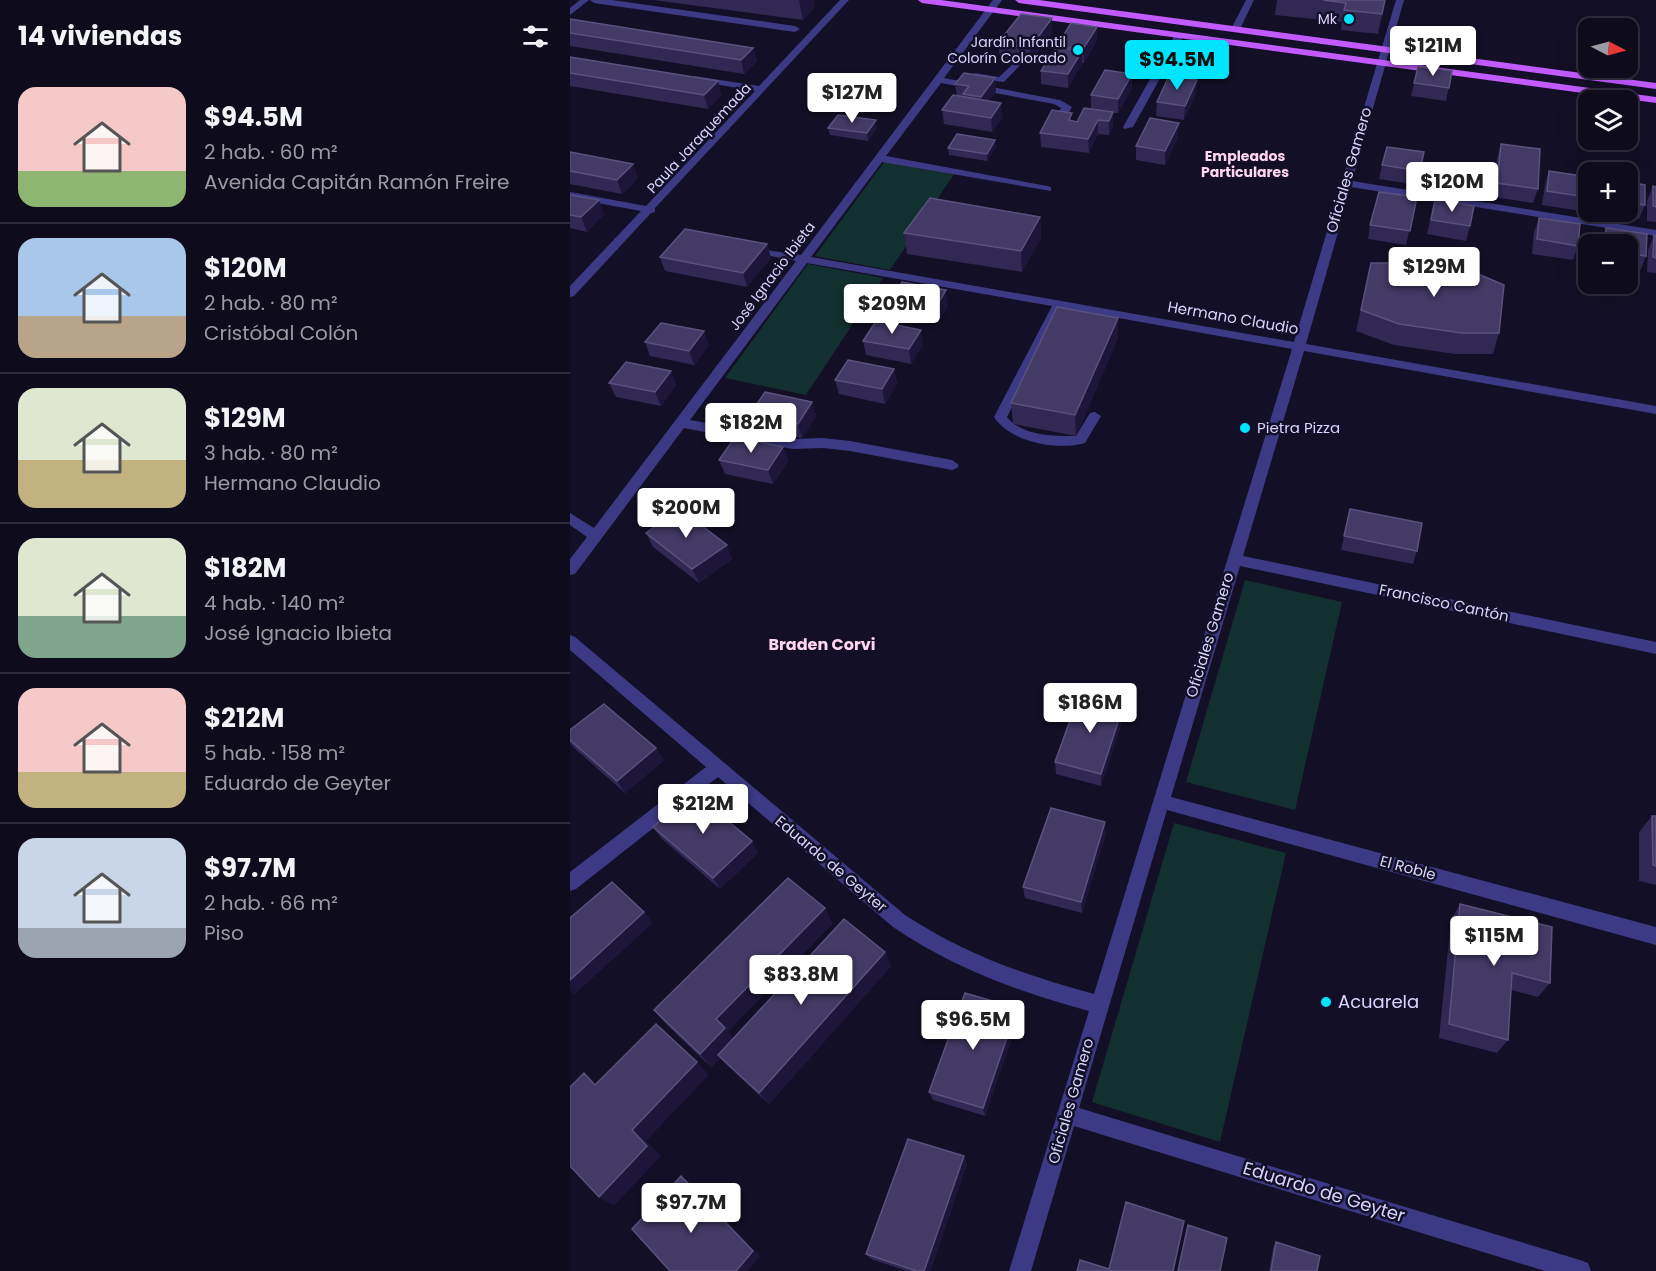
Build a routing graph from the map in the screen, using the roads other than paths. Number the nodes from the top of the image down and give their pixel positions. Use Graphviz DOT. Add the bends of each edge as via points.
graph roads {
  1 [pos="585,0"];
  2 [pos="594,0"];
  3 [pos="845,0"];
  4 [pos="922,0"];
  5 [pos="1019,0"];
  6 [pos="1250,0"];
  7 [pos="1400,0"];
  8 [pos="995,5"];
  9 [pos="570,12"];
  10 [pos="795,29"];
  11 [pos="1236,29"];
  12 [pos="1179,35"];
  13 [pos="1383,55"];
  14 [pos="1015,65"];
  15 [pos="684,76"];
  16 [pos="942,76"];
  17 [pos="1656,86"];
  18 [pos="763,89"];
  19 [pos="1656,100"];
  20 [pos="1059,121"];
  21 [pos="1128,127"];
  22 [pos="880,158"];
  23 [pos="1345,183"];
  24 [pos="1047,189"];
  25 [pos="570,195"];
  26 [pos="651,210"];
  27 [pos="1656,233"];
  28 [pos="741,247"];
  29 [pos="804,259"];
  30 [pos="570,293"];
  31 [pos="1059,304"];
  32 [pos="1298,346"];
  33 [pos="1656,410"];
  34 [pos="1095,416"];
  35 [pos="681,423"];
  36 [pos="952,465"];
  37 [pos="570,518"];
  38 [pos="596,536"];
  39 [pos="1233,559"];
  40 [pos="570,570"];
  41 [pos="570,641"];
  42 [pos="1656,648"];
  43 [pos="718,767"];
  44 [pos="1160,801"];
  45 [pos="570,883"];
  46 [pos="1656,936"];
  47 [pos="1099,1005"];
  48 [pos="1067,1114"];
  49 [pos="1020,1271"];
  50 [pos="1580,1271"];
  1 -- 9 [label="street"];
  2 -- 10 [label="street"];
  3 -- 18 [label="street, Paula Jaraquemada"];
  4 -- 8 [label="main road"];
  5 -- 11 [label="main road"];
  6 -- 11 [label="street"];
  7 -- 13 [label="street, Oficiales Gamero"];
  8 -- 12 [label="main road"];
  8 -- 16 [label="street, José Ignacio Ibieta"];
  11 -- 13 [label="main road"];
  12 -- 13 [label="main road"];
  12 -- 21 [label="street"];
  13 -- 17 [label="main road"];
  13 -- 19 [label="main road"];
  13 -- 23 [label="street, Oficiales Gamero"];
  14 -- 16 [label="street" via="1000,80"];
  15 -- 18 [label="street"];
  16 -- 20 [label="street" via="1057,102 1066,107"];
  16 -- 22 [label="street, José Ignacio Ibieta"];
  18 -- 26 [label="street, Paula Jaraquemada"];
  22 -- 24 [label="street"];
  22 -- 29 [label="street, José Ignacio Ibieta"];
  23 -- 27 [label="street"];
  23 -- 32 [label="street, Oficiales Gamero"];
  25 -- 26 [label="street"];
  26 -- 30 [label="street, Paula Jaraquemada"];
  28 -- 29 [label="street, Hermano Claudio"];
  29 -- 31 [label="street, Hermano Claudio"];
  29 -- 35 [label="street, José Ignacio Ibieta"];
  31 -- 32 [label="street, Hermano Claudio"];
  31 -- 34 [label="street" via="1000,417 1011,431 1068,442 1080,440"];
  32 -- 33 [label="street, Hermano Claudio"];
  32 -- 39 [label="street, Oficiales Gamero"];
  35 -- 36 [label="street" via="793,444 823,442"];
  35 -- 38 [label="street, José Ignacio Ibieta"];
  37 -- 38 [label="street"];
  38 -- 40 [label="street, José Ignacio Ibieta"];
  39 -- 42 [label="street, Francisco Cantón"];
  39 -- 44 [label="street, Oficiales Gamero"];
  41 -- 43 [label="street, Eduardo de Geyter"];
  43 -- 45 [label="street"];
  43 -- 47 [label="street, Eduardo de Geyter" via="925,940 989,972"];
  44 -- 46 [label="street, El Roble"];
  44 -- 47 [label="street, Oficiales Gamero"];
  47 -- 48 [label="street, Oficiales Gamero"];
  48 -- 49 [label="street, Oficiales Gamero"];
  48 -- 50 [label="street, Eduardo de Geyter"];
}
